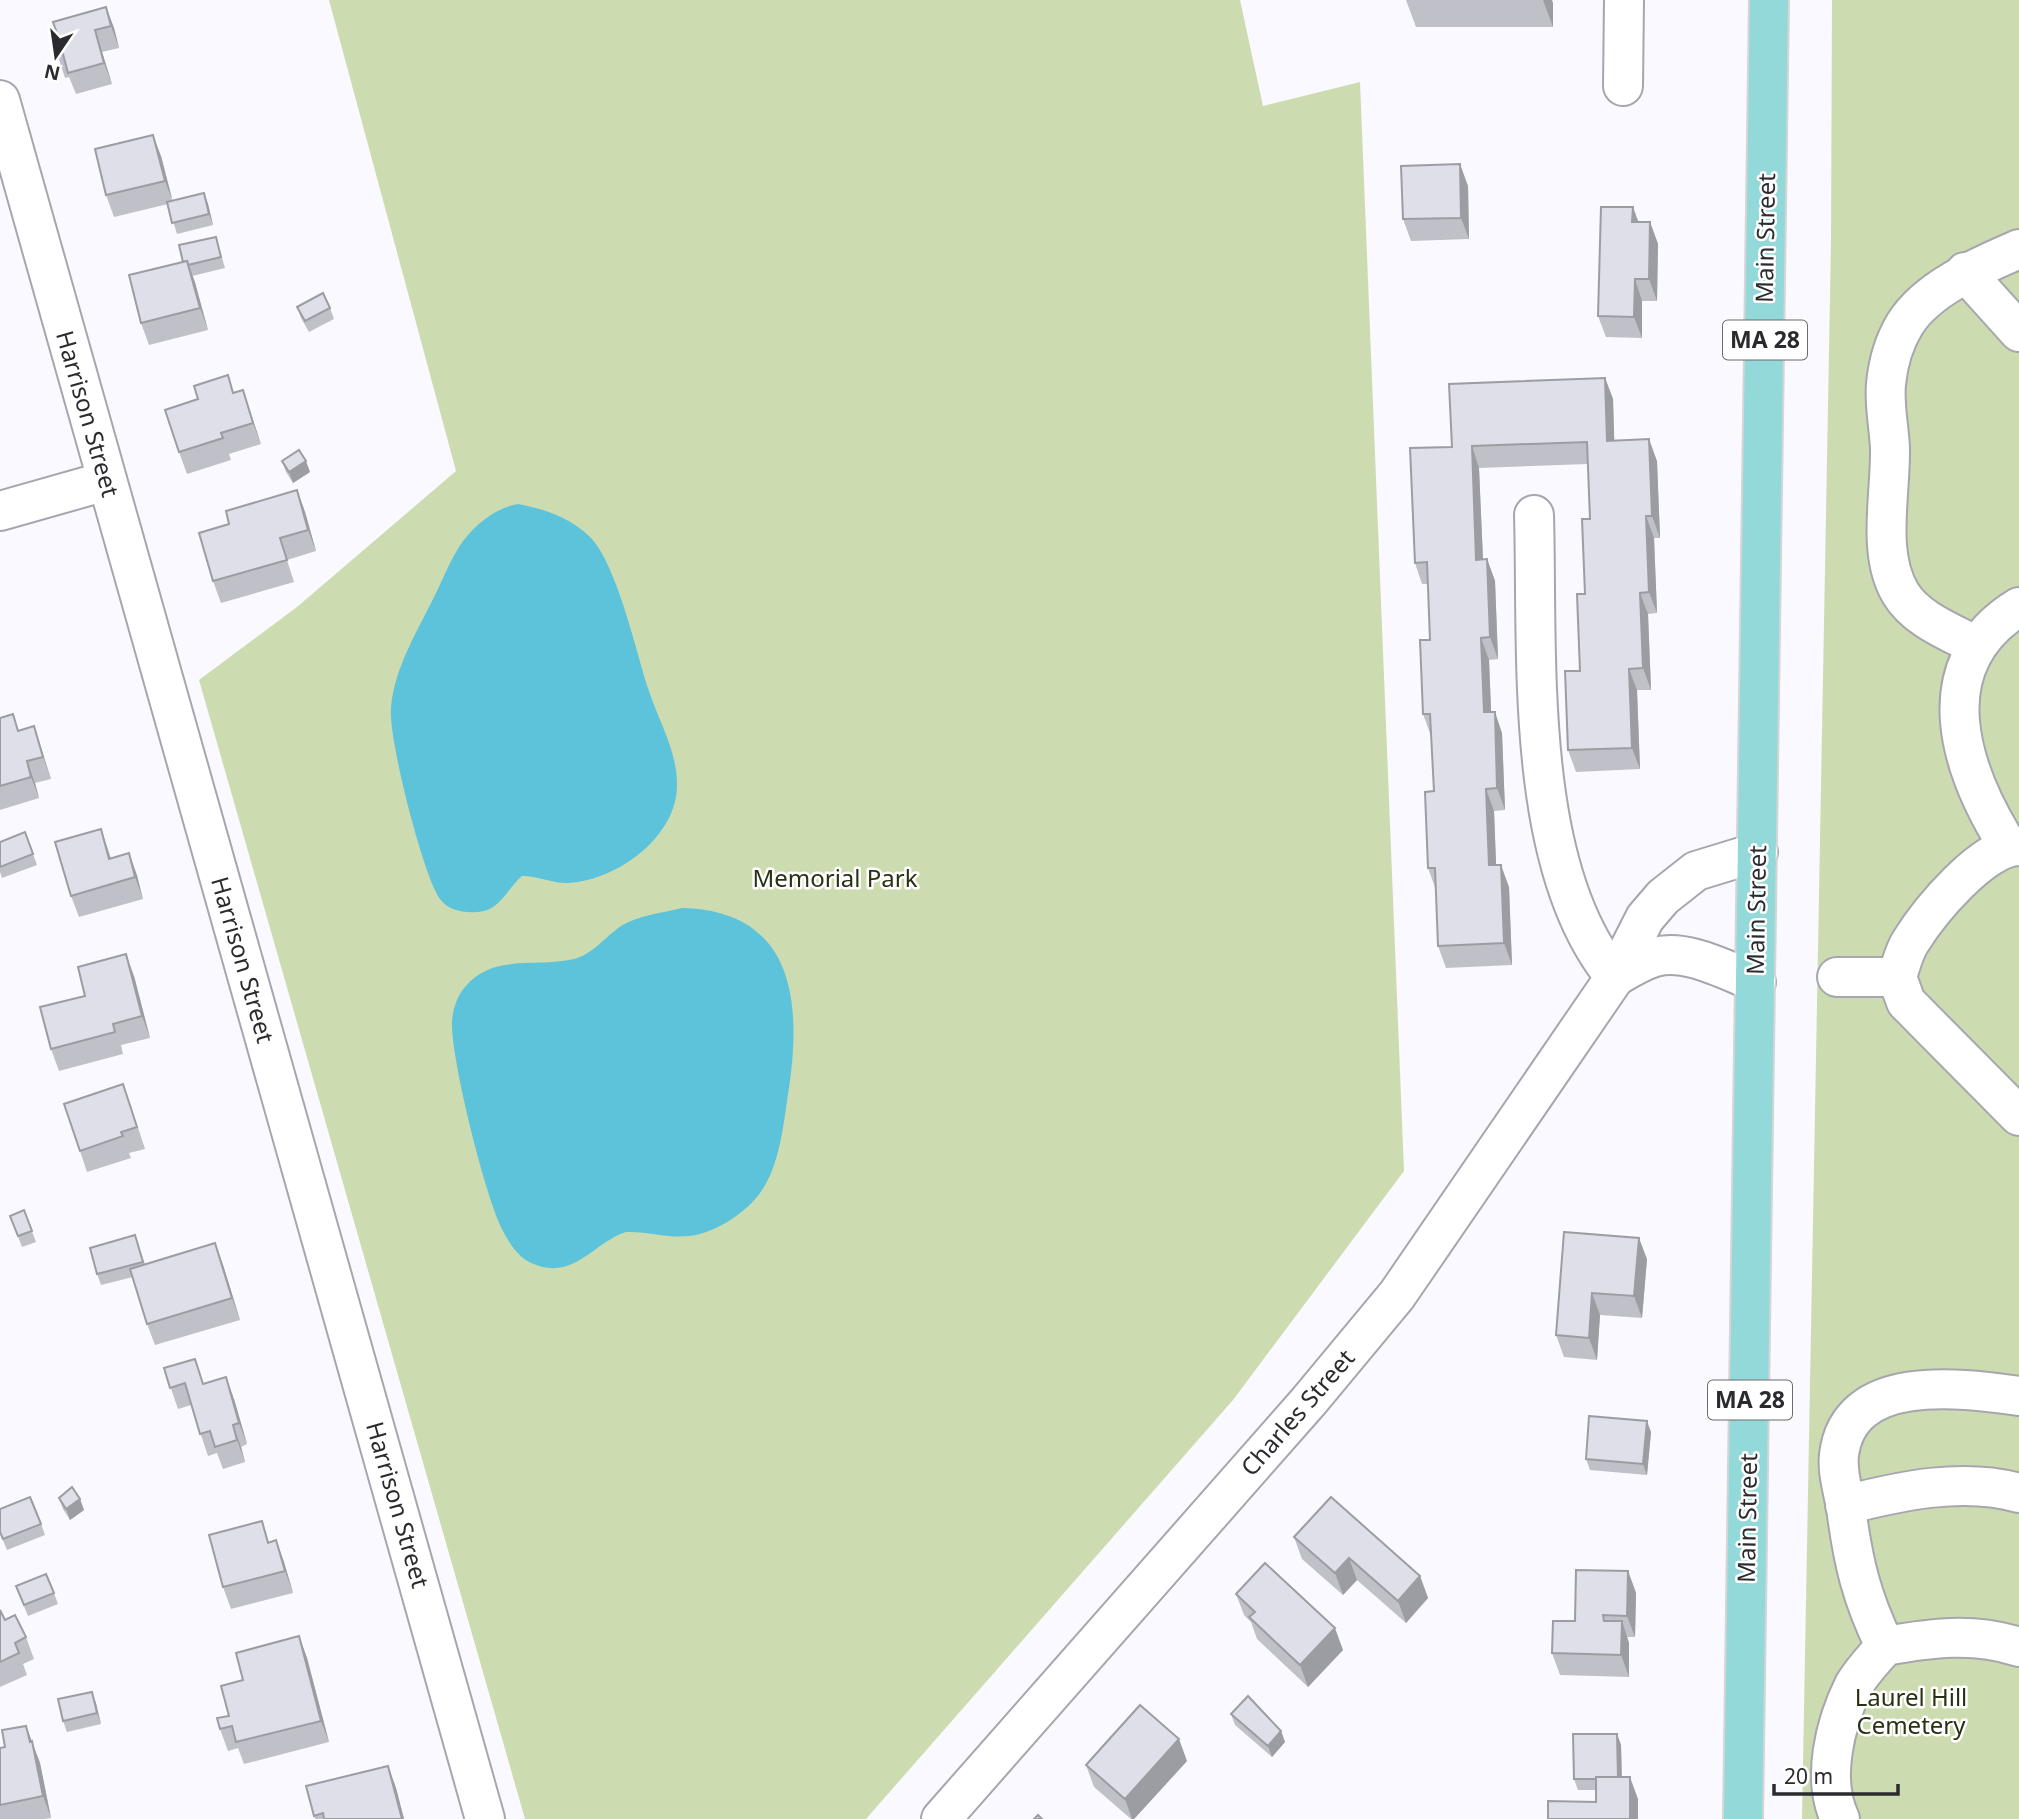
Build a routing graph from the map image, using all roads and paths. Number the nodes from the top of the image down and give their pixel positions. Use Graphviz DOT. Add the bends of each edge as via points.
graph roads {
  1 [pos="1623,0"];
  2 [pos="1769,0"];
  3 [pos="1623,86"];
  4 [pos="0,100"];
  5 [pos="2019,249"];
  6 [pos="1965,272"];
  7 [pos="2019,332"];
  8 [pos="106,481"];
  9 [pos="0,512"];
  10 [pos="1534,514"];
  11 [pos="2019,607"];
  12 [pos="1975,645"];
  13 [pos="2013,846"];
  14 [pos="1758,852"];
  15 [pos="1615,977"];
  16 [pos="1837,977"];
  17 [pos="1897,977"];
  18 [pos="1756,982"];
  19 [pos="2019,1116"];
  20 [pos="2019,1396"];
  21 [pos="2019,1493"];
  22 [pos="1845,1505"];
  23 [pos="1885,1646"];
  24 [pos="2019,1647"];
  25 [pos="485,1819"];
  26 [pos="941,1819"];
  27 [pos="1743,1819"];
  28 [pos="1840,1819"];
  1 -- 3 [label="street"];
  2 -- 14 [label="main road, Main Street / MA 28"];
  4 -- 8 [label="street, Harrison Street"];
  5 -- 6 [label="street"];
  6 -- 7 [label="street"];
  6 -- 12 [label="street" via="1917,309 1893,349 1886,386 1888,554 1902,596 1938,626"];
  8 -- 9 [label="street"];
  8 -- 25 [label="street, Harrison Street"];
  10 -- 15 [label="street" via="1546,800 1573,909 1591,946"];
  11 -- 12 [label="street"];
  12 -- 13 [label="street" via="1961,694 1967,766 1992,820"];
  13 -- 17 [label="street" via="1970,870 1910,942"];
  14 -- 15 [label="street, Charles Street" via="1696,872 1663,897 1630,943"];
  14 -- 18 [label="main road, Main Street / MA 28"];
  15 -- 18 [label="street, Charles Street" via="1642,961 1664,955 1695,960"];
  15 -- 26 [label="street, Charles Street" via="1397,1295"];
  16 -- 17 [label="street"];
  17 -- 19 [label="street" via="1906,1002"];
  18 -- 27 [label="main road, Main Street / MA 28"];
  20 -- 22 [label="street" via="1967,1389 1878,1398 1847,1426 1839,1454"];
  21 -- 22 [label="street" via="1934,1488"];
  22 -- 23 [label="street" via="1857,1583"];
  23 -- 24 [label="street" via="1942,1636 1974,1637"];
  23 -- 28 [label="street" via="1855,1683 1838,1724 1832,1770"];
}
